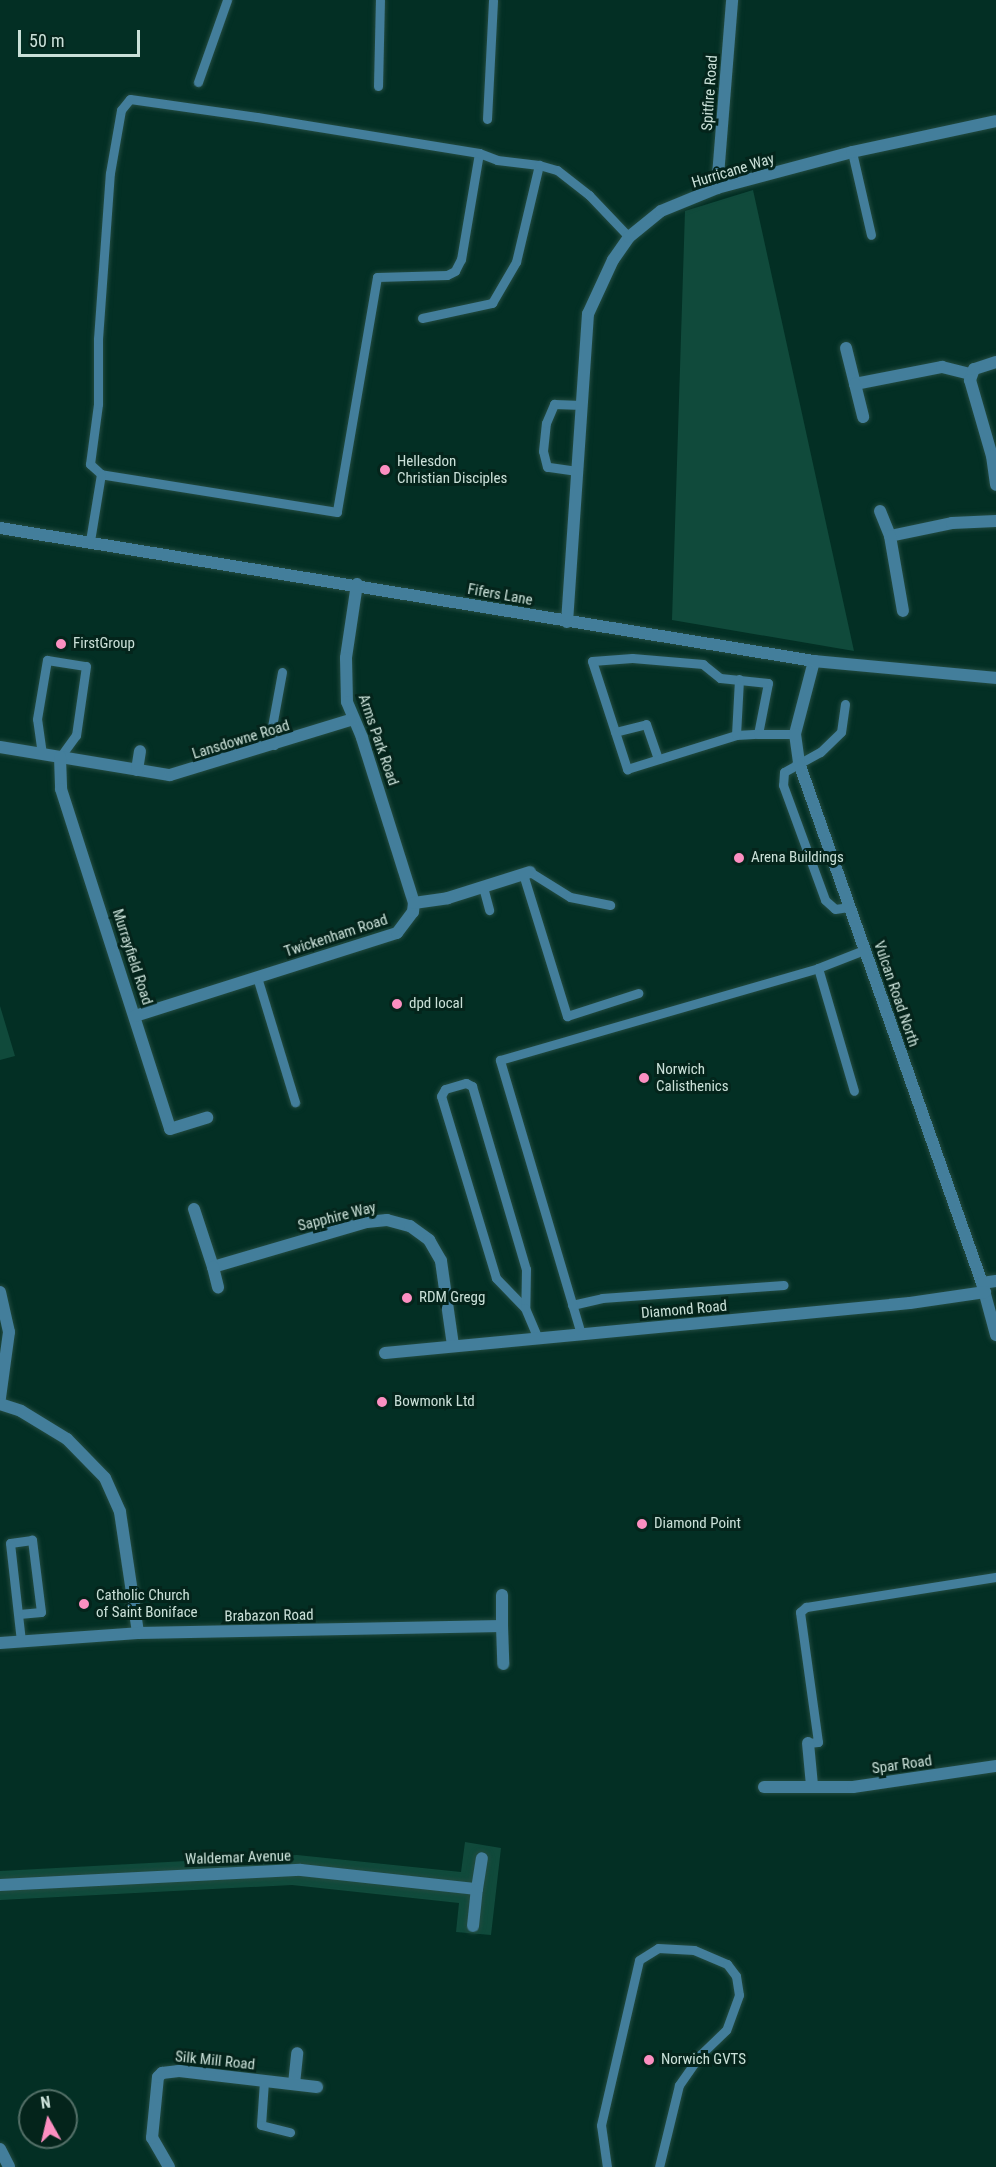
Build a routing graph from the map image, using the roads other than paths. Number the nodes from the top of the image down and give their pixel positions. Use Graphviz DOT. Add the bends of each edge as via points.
graph roads {
  1 [pos="227,0"];
  2 [pos="381,0"];
  3 [pos="493,0"];
  4 [pos="732,0"];
  5 [pos="198,82"];
  6 [pos="378,86"];
  7 [pos="488,119"];
  8 [pos="996,121"];
  9 [pos="852,152"];
  10 [pos="479,153"];
  11 [pos="539,165"];
  12 [pos="717,188"];
  13 [pos="871,235"];
  14 [pos="629,237"];
  15 [pos="422,318"];
  16 [pos="846,348"];
  17 [pos="996,362"];
  18 [pos="971,374"];
  19 [pos="855,384"];
  20 [pos="582,405"];
  21 [pos="863,417"];
  22 [pos="577,471"];
  23 [pos="101,474"];
  24 [pos="996,485"];
  25 [pos="880,511"];
  26 [pos="996,521"];
  27 [pos="0,528"];
  28 [pos="890,536"];
  29 [pos="90,541"];
  30 [pos="357,584"];
  31 [pos="903,611"];
  32 [pos="567,622"];
  33 [pos="814,661"];
  34 [pos="282,672"];
  35 [pos="996,678"];
  36 [pos="739,679"];
  37 [pos="845,704"];
  38 [pos="353,719"];
  39 [pos="615,732"];
  40 [pos="758,734"];
  41 [pos="795,734"];
  42 [pos="736,735"];
  43 [pos="274,746"];
  44 [pos="0,747"];
  45 [pos="140,752"];
  46 [pos="42,754"];
  47 [pos="60,757"];
  48 [pos="658,759"];
  49 [pos="799,763"];
  50 [pos="137,770"];
  51 [pos="526,873"];
  52 [pos="483,887"];
  53 [pos="414,903"];
  54 [pos="610,905"];
  55 [pos="850,907"];
  56 [pos="489,910"];
  57 [pos="864,950"];
  58 [pos="818,968"];
  59 [pos="257,977"];
  60 [pos="638,993"];
  61 [pos="135,1016"];
  62 [pos="854,1091"];
  63 [pos="296,1102"];
  64 [pos="207,1118"];
  65 [pos="194,1209"];
  66 [pos="213,1267"];
  67 [pos="996,1281"];
  68 [pos="784,1285"];
  69 [pos="218,1287"];
  70 [pos="984,1288"];
  71 [pos="0,1292"];
  72 [pos="572,1305"];
  73 [pos="525,1308"];
  74 [pos="581,1334"];
  75 [pos="996,1335"];
  76 [pos="538,1338"];
  77 [pos="453,1345"];
  78 [pos="385,1353"];
  79 [pos="0,1398"];
  80 [pos="0,1404"];
  81 [pos="996,1577"];
  82 [pos="502,1595"];
  83 [pos="19,1614"];
  84 [pos="502,1626"];
  85 [pos="138,1633"];
  86 [pos="21,1641"];
  87 [pos="0,1643"];
  88 [pos="503,1664"];
  89 [pos="808,1743"];
  90 [pos="996,1766"];
  91 [pos="812,1785"];
  92 [pos="764,1787"];
  93 [pos="482,1858"];
  94 [pos="0,1885"];
  95 [pos="477,1889"];
  96 [pos="473,1926"];
  97 [pos="297,2053"];
  98 [pos="264,2081"];
  99 [pos="294,2084"];
  100 [pos="317,2087"];
  101 [pos="290,2132"];
  102 [pos="0,2149"];
  103 [pos="9,2167"];
  104 [pos="169,2167"];
  105 [pos="607,2167"];
  106 [pos="659,2167"];
  1 -- 5 [label="lane"];
  2 -- 6 [label="lane"];
  3 -- 7 [label="lane"];
  4 -- 12 [label="street, Spitfire Road"];
  8 -- 9 [label="street, Hurricane Way"];
  9 -- 12 [label="street, Hurricane Way"];
  9 -- 13 [label="lane"];
  10 -- 11 [label="lane" via="497,160"];
  10 -- 23 [label="lane" via="461,259 455,271 447,275 400,273 377,277 337,512"];
  10 -- 23 [label="lane" via="130,99 121,110 110,173 98,339 98,404 90,464"];
  11 -- 14 [label="lane" via="557,170 589,195"];
  11 -- 15 [label="lane" via="516,262 492,303"];
  12 -- 14 [label="street, Hurricane Way" via="661,211"];
  14 -- 20 [label="street, Hurricane Way" via="613,260 588,314"];
  16 -- 19 [label="street"];
  17 -- 18 [label="street" via="980,365"];
  18 -- 19 [label="street" via="942,367"];
  18 -- 24 [label="street"];
  19 -- 21 [label="street"];
  20 -- 22 [label="street, Hurricane Way"];
  20 -- 22 [label="lane" via="554,404 546,423 543,451 547,467"];
  22 -- 32 [label="street, Hurricane Way"];
  23 -- 29 [label="lane"];
  25 -- 28 [label="street"];
  26 -- 28 [label="street" via="952,523"];
  27 -- 29 [label="street, Fifers Lane"];
  28 -- 31 [label="street"];
  29 -- 30 [label="street, Fifers Lane"];
  30 -- 32 [label="street, Fifers Lane"];
  30 -- 38 [label="street, Arms Park Road" via="345,689"];
  32 -- 33 [label="street, Fifers Lane"];
  33 -- 35 [label="street, Fifers Lane"];
  33 -- 41 [label="street, Vulcan Road North"];
  34 -- 43 [label="lane" via="271,732"];
  36 -- 39 [label="lane" via="720,678 703,664 632,658 592,661"];
  36 -- 40 [label="lane" via="769,685"];
  36 -- 42 [label="lane"];
  37 -- 49 [label="lane" via="841,732 820,752"];
  38 -- 43 [label="street, Lansdowne Road"];
  38 -- 53 [label="street, Arms Park Road"];
  39 -- 48 [label="lane" via="646,724"];
  39 -- 48 [label="lane" via="627,769"];
  40 -- 41 [label="lane"];
  40 -- 42 [label="lane"];
  41 -- 49 [label="street, Vulcan Road North"];
  42 -- 48 [label="lane"];
  43 -- 50 [label="street, Lansdowne Road" via="184,774"];
  44 -- 46 [label="street, Lansdowne Road"];
  45 -- 50 [label="street"];
  46 -- 47 [label="street, Lansdowne Road"];
  46 -- 47 [label="lane" via="37,719 47,660 86,666 76,735"];
  47 -- 50 [label="street, Lansdowne Road"];
  47 -- 61 [label="street, Murrayfield Road" via="62,789"];
  49 -- 55 [label="street, Vulcan Road North"];
  49 -- 55 [label="lane" via="784,772 783,785 825,900 835,909"];
  51 -- 52 [label="street"];
  51 -- 54 [label="lane" via="570,897"];
  51 -- 60 [label="lane" via="567,1016"];
  52 -- 53 [label="street"];
  52 -- 56 [label="lane"];
  53 -- 59 [label="street, Twickenham Road" via="413,912 397,933"];
  55 -- 57 [label="street, Vulcan Road North"];
  57 -- 58 [label="lane"];
  57 -- 70 [label="street, Vulcan Road North"];
  58 -- 62 [label="lane"];
  58 -- 72 [label="lane" via="500,1060"];
  59 -- 61 [label="street, Twickenham Road"];
  59 -- 63 [label="lane"];
  61 -- 64 [label="street, Murrayfield Road" via="170,1129"];
  65 -- 66 [label="street"];
  66 -- 69 [label="street"];
  66 -- 77 [label="street, Sapphire Way" via="367,1222 387,1220 410,1226 429,1240 441,1261"];
  67 -- 70 [label="street, Diamond Road"];
  68 -- 72 [label="lane" via="602,1298"];
  70 -- 74 [label="street, Diamond Road" via="910,1303"];
  70 -- 75 [label="street, Vulcan Road North"];
  71 -- 79 [label="street" via="9,1332"];
  72 -- 74 [label="lane"];
  73 -- 73 [label="lane" via="496,1278 441,1096 445,1089 466,1083 472,1086 526,1269"];
  73 -- 76 [label="lane"];
  74 -- 76 [label="street, Diamond Road"];
  76 -- 77 [label="street, Diamond Road"];
  77 -- 78 [label="street, Diamond Road"];
  80 -- 85 [label="street" via="21,1411 67,1439 105,1478 120,1512"];
  81 -- 89 [label="lane" via="806,1607 800,1612 818,1742"];
  82 -- 84 [label="street"];
  83 -- 83 [label="lane" via="10,1543 32,1540 41,1612"];
  83 -- 86 [label="lane"];
  84 -- 85 [label="street, Brabazon Road"];
  84 -- 88 [label="street"];
  85 -- 86 [label="street, Brabazon Road"];
  86 -- 87 [label="street, Brabazon Road"];
  89 -- 91 [label="street"];
  90 -- 91 [label="street, Spar Road" via="853,1787"];
  91 -- 92 [label="street, Spar Road"];
  93 -- 95 [label="street"];
  94 -- 95 [label="street, Waldemar Avenue" via="301,1870"];
  95 -- 96 [label="street"];
  97 -- 99 [label="street"];
  98 -- 99 [label="street, Silk Mill Road"];
  98 -- 101 [label="lane" via="261,2125"];
  98 -- 104 [label="street, Silk Mill Road" via="179,2071 162,2073 158,2077 152,2138"];
  99 -- 100 [label="street, Silk Mill Road"];
  102 -- 103 [label="street"];
  105 -- 106 [label="lane" via="601,2124 639,1960 658,1948 694,1950 727,1964 736,1976 739,1995 726,2030 700,2055 679,2085"];
}
